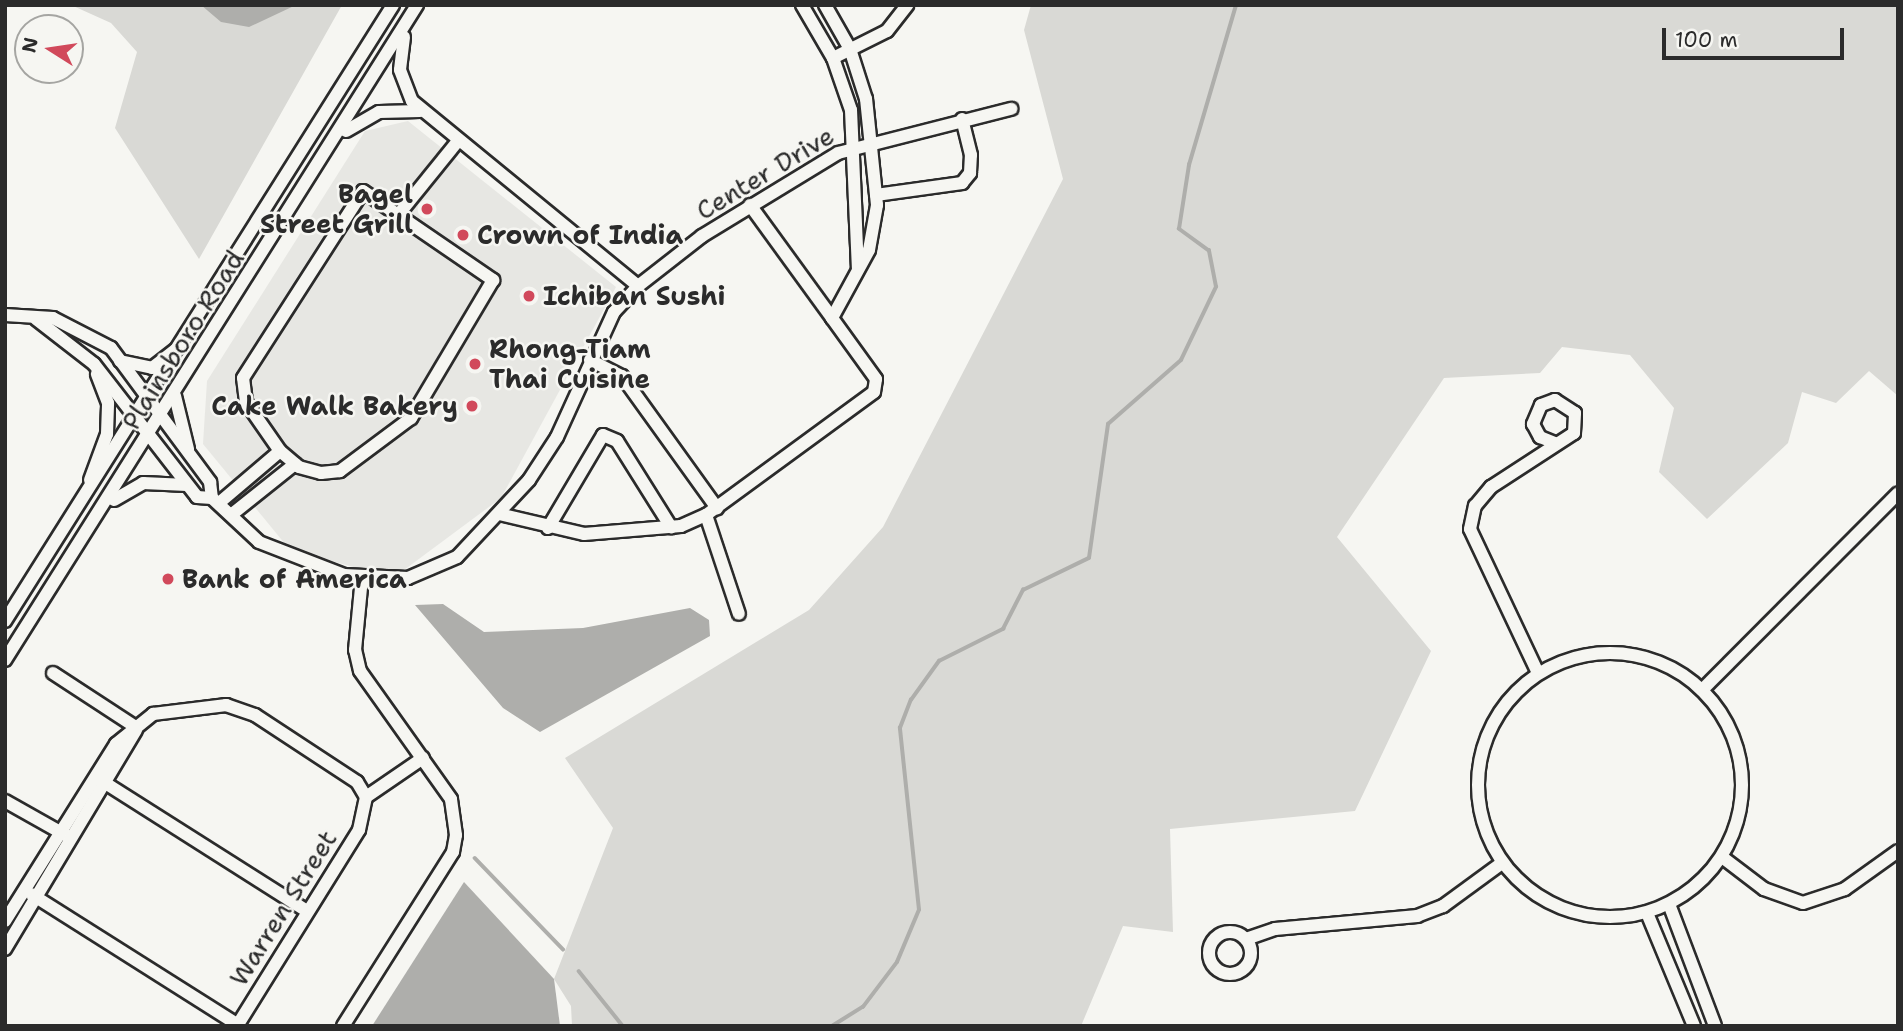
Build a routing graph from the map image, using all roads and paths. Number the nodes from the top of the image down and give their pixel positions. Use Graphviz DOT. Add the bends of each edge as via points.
graph roads {
  1 [pos="393,5"];
  2 [pos="417,5"];
  3 [pos="802,5"];
  4 [pos="825,5"];
  5 [pos="906,5"];
  6 [pos="406,26"];
  7 [pos="850,49"];
  8 [pos="833,58"];
  9 [pos="1011,109"];
  10 [pos="420,111"];
  11 [pos="962,119"];
  12 [pos="458,141"];
  13 [pos="874,141"];
  14 [pos="855,146"];
  15 [pos="330,150"];
  16 [pos="876,195"];
  17 [pos="750,205"];
  18 [pos="398,215"];
  19 [pos="858,272"];
  20 [pos="638,286"];
  21 [pos="5,314"];
  22 [pos="832,318"];
  23 [pos="36,319"];
  24 [pos="186,341"];
  25 [pos="590,360"];
  26 [pos="119,361"];
  27 [pos="94,364"];
  28 [pos="175,396"];
  29 [pos="148,403"];
  30 [pos="160,419"];
  31 [pos="136,420"];
  32 [pos="148,437"];
  33 [pos="1555,443"];
  34 [pos="280,451"];
  35 [pos="192,459"];
  36 [pos="295,464"];
  37 [pos="187,485"];
  38 [pos="1898,493"];
  39 [pos="215,500"];
  40 [pos="711,511"];
  41 [pos="74,514"];
  42 [pos="499,514"];
  43 [pos="230,515"];
  44 [pos="99,516"];
  45 [pos="671,527"];
  46 [pos="548,528"];
  47 [pos="362,577"];
  48 [pos="739,614"];
  49 [pos="5,621"];
  50 [pos="5,660"];
  51 [pos="53,673"];
  52 [pos="1538,673"];
  53 [pos="1703,689"];
  54 [pos="137,728"];
  55 [pos="423,758"];
  56 [pos="96,777"];
  57 [pos="109,784"];
  58 [pos="366,797"];
  59 [pos="5,801"];
  60 [pos="62,833"];
  61 [pos="74,841"];
  62 [pos="1898,851"];
  63 [pos="1722,857"];
  64 [pos="1502,863"];
  65 [pos="26,890"];
  66 [pos="38,899"];
  67 [pos="1670,904"];
  68 [pos="307,911"];
  69 [pos="1647,913"];
  70 [pos="5,921"];
  71 [pos="1246,939"];
  72 [pos="5,949"];
  73 [pos="237,1026"];
  74 [pos="343,1026"];
  75 [pos="1694,1026"];
  76 [pos="1715,1026"];
  1 -- 24 [label="street, Plainsboro Road"];
  2 -- 6 [label="street, Plainsboro Road"];
  3 -- 8 [label="street"];
  4 -- 7 [label="street"];
  5 -- 7 [label="street" via="887,31"];
  6 -- 10 [label="street" via="401,78"];
  6 -- 15 [label="street, Plainsboro Road"];
  7 -- 8 [label="street"];
  7 -- 13 [label="street"];
  8 -- 14 [label="street" via="852,110"];
  9 -- 11 [label="street, Center Drive"];
  10 -- 12 [label="street"];
  10 -- 15 [label="street" via="360,119"];
  11 -- 13 [label="street, Center Drive"];
  11 -- 16 [label="street" via="971,155 970,173 962,183"];
  12 -- 18 [label="street"];
  12 -- 20 [label="street"];
  13 -- 14 [label="street, Center Drive"];
  13 -- 16 [label="street"];
  14 -- 17 [label="street, Center Drive"];
  14 -- 19 [label="street"];
  15 -- 28 [label="street, Plainsboro Road"];
  16 -- 19 [label="street" via="869,250"];
  17 -- 20 [label="street, Center Drive"];
  17 -- 22 [label="street"];
  18 -- 34 [label="street" via="363,191 243,378 246,402"];
  18 -- 36 [label="street" via="493,281 411,418 340,471"];
  19 -- 22 [label="street"];
  20 -- 25 [label="street, Center Drive" via="614,312"];
  21 -- 23 [label="street, Center Drive"];
  22 -- 40 [label="street" via="876,379 874,392"];
  23 -- 26 [label="street, Center Drive" via="52,318 86,331"];
  23 -- 27 [label="street, Center Drive"];
  24 -- 26 [label="street" via="152,368"];
  24 -- 29 [label="street, Plainsboro Road"];
  25 -- 40 [label="street" via="622,376"];
  25 -- 42 [label="street, Center Drive" via="557,437"];
  26 -- 29 [label="street, Center Drive"];
  27 -- 31 [label="street, Center Drive"];
  27 -- 41 [label="street" via="108,403 107,433"];
  28 -- 30 [label="street, Plainsboro Road"];
  28 -- 35 [label="street"];
  29 -- 30 [label="street, Center Drive"];
  29 -- 31 [label="street, Plainsboro Road"];
  30 -- 32 [label="street, Plainsboro Road"];
  30 -- 35 [label="street, Center Drive"];
  31 -- 32 [label="street, Center Drive"];
  31 -- 41 [label="street, Plainsboro Road"];
  32 -- 37 [label="street, Center Drive"];
  32 -- 44 [label="street, Plainsboro Road"];
  33 -- 52 [label="street" via="1491,487 1475,506 1470,529 1477,554"];
  34 -- 36 [label="street"];
  34 -- 39 [label="street"];
  35 -- 39 [label="street, Center Drive" via="210,482"];
  36 -- 43 [label="street"];
  37 -- 39 [label="street, Center Drive" via="197,497"];
  37 -- 44 [label="street" via="143,483 120,493"];
  38 -- 53 [label="street"];
  39 -- 43 [label="street, Center Drive"];
  40 -- 45 [label="street"];
  40 -- 48 [label="street"];
  41 -- 49 [label="street, Plainsboro Road"];
  42 -- 46 [label="street"];
  42 -- 47 [label="street, Center Drive" via="432,572"];
  43 -- 47 [label="street, Center Drive" via="275,552"];
  44 -- 50 [label="street, Plainsboro Road"];
  45 -- 46 [label="street" via="584,534"];
  45 -- 46 [label="street" via="617,441 603,435"];
  47 -- 55 [label="street" via="355,650 360,671"];
  51 -- 54 [label="street"];
  52 -- 53 [label="street" via="1606,651 1674,668"];
  52 -- 64 [label="street" via="1506,702 1483,750 1477,782 1483,825"];
  53 -- 63 [label="street" via="1739,752 1743,788"];
  54 -- 56 [label="street" via="116,744"];
  54 -- 57 [label="street"];
  54 -- 58 [label="street" via="173,708 226,705 255,715 357,782"];
  55 -- 58 [label="street"];
  55 -- 74 [label="street" via="457,816 453,852"];
  56 -- 57 [label="street"];
  56 -- 60 [label="street"];
  57 -- 61 [label="street"];
  57 -- 68 [label="street"];
  58 -- 68 [label="street, Warren Street" via="359,830"];
  59 -- 60 [label="street"];
  60 -- 61 [label="street"];
  60 -- 65 [label="street"];
  61 -- 66 [label="street"];
  62 -- 63 [label="street" via="1845,890 1803,903 1764,889"];
  63 -- 67 [label="street"];
  64 -- 69 [label="street" via="1531,892 1567,911 1607,919"];
  64 -- 71 [label="street" via="1443,906 1417,916 1275,929"];
  65 -- 66 [label="street"];
  65 -- 70 [label="street"];
  66 -- 72 [label="street"];
  66 -- 73 [label="street"];
  67 -- 69 [label="street"];
  67 -- 76 [label="street"];
  68 -- 73 [label="street, Warren Street"];
  69 -- 75 [label="street"];
}
